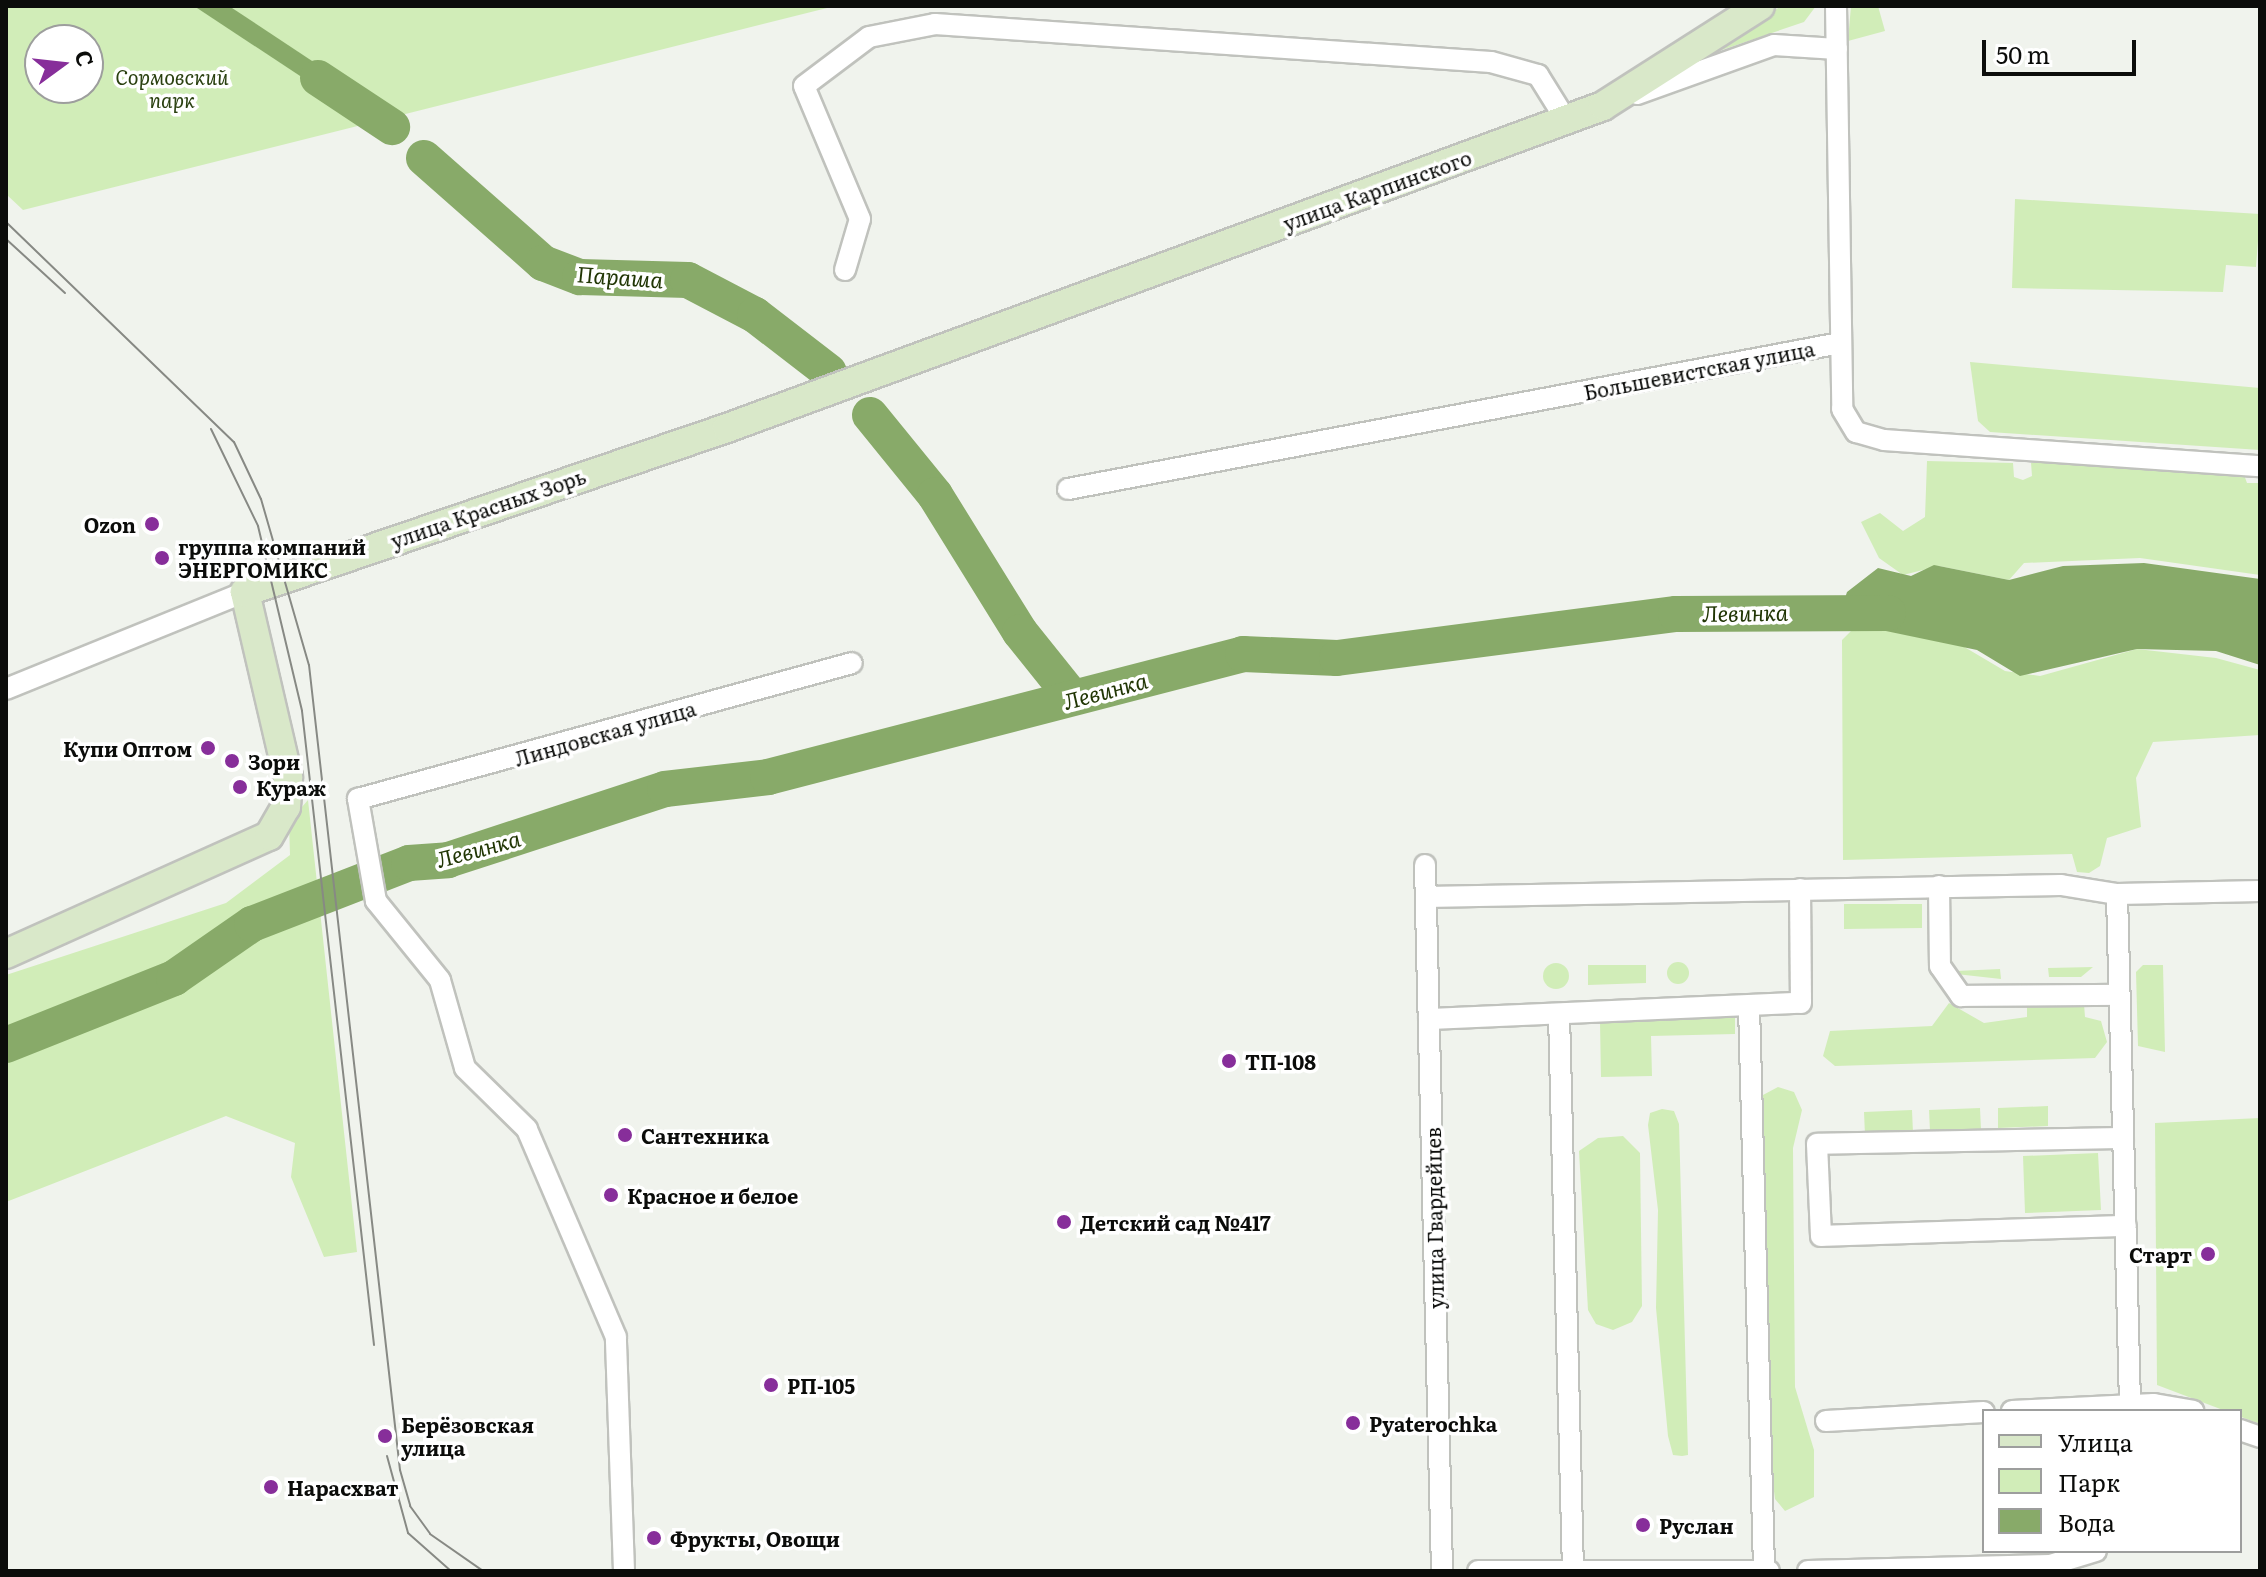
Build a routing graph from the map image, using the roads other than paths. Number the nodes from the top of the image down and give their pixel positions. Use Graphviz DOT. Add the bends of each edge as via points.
graph roads {
  1 [pos="1760,6"];
  2 [pos="1836,6"];
  3 [pos="1837,49"];
  4 [pos="1603,106"];
  5 [pos="1566,120"];
  6 [pos="845,270"];
  7 [pos="975,337"];
  8 [pos="1840,343"];
  9 [pos="2260,466"];
  10 [pos="1068,489"];
  11 [pos="245,592"];
  12 [pos="852,663"];
  13 [pos="6,689"];
  14 [pos="1425,865"];
  15 [pos="1939,886"];
  16 [pos="1800,889"];
  17 [pos="2260,891"];
  18 [pos="2117,894"];
  19 [pos="1426,897"];
  20 [pos="6,954"];
  21 [pos="2119,995"];
  22 [pos="1749,1006"];
  23 [pos="1559,1014"];
  24 [pos="1429,1019"];
  25 [pos="2123,1138"];
  26 [pos="2126,1226"];
  27 [pos="2130,1405"];
  28 [pos="2051,1409"];
  29 [pos="2182,1409"];
  30 [pos="1982,1412"];
  31 [pos="1826,1421"];
  32 [pos="2089,1553"];
  33 [pos="1573,1569"];
  34 [pos="1766,1569"];
  35 [pos="624,1571"];
  36 [pos="1442,1571"];
  37 [pos="1478,1571"];
  38 [pos="1808,1571"];
  1 -- 4 [label="street, улица Карпинского"];
  2 -- 3 [label="street"];
  3 -- 4 [label="street" via="1774,45"];
  3 -- 8 [label="street"];
  4 -- 5 [label="street, улица Карпинского"];
  5 -- 6 [label="street" via="1538,75 1491,62 935,24 869,37 804,86 860,219"];
  5 -- 7 [label="street, улица Карпинского"];
  7 -- 11 [label="street, улица Красных Зорь"];
  8 -- 9 [label="street, Большевистская улица" via="1842,409 1856,432 1871,438"];
  8 -- 10 [label="street, Большевистская улица"];
  11 -- 13 [label="street, улица Красных Зорь"];
  11 -- 20 [label="street" via="288,777 286,807 269,836"];
  12 -- 35 [label="street, Линдовская улица" via="358,799 376,901 440,980 465,1068 527,1129 616,1337"];
  14 -- 19 [label="street, улица Гвардейцев"];
  15 -- 16 [label="street"];
  15 -- 18 [label="street" via="2061,885"];
  15 -- 21 [label="street" via="1940,966 1961,996"];
  16 -- 19 [label="street"];
  16 -- 22 [label="street" via="1801,1003"];
  17 -- 18 [label="street"];
  18 -- 21 [label="street"];
  19 -- 24 [label="street, улица Гвардейцев"];
  21 -- 25 [label="street"];
  22 -- 23 [label="street"];
  22 -- 34 [label="street"];
  23 -- 24 [label="street"];
  23 -- 33 [label="street"];
  24 -- 36 [label="street, улица Гвардейцев"];
  25 -- 26 [label="street"];
  25 -- 26 [label="street" via="1817,1144 1821,1236"];
  26 -- 27 [label="street"];
  27 -- 28 [label="street"];
  27 -- 29 [label="street"];
  30 -- 31 [label="street"];
  32 -- 38 [label="street" via="2050,1565"];
  33 -- 34 [label="street"];
  33 -- 37 [label="street"];
}
